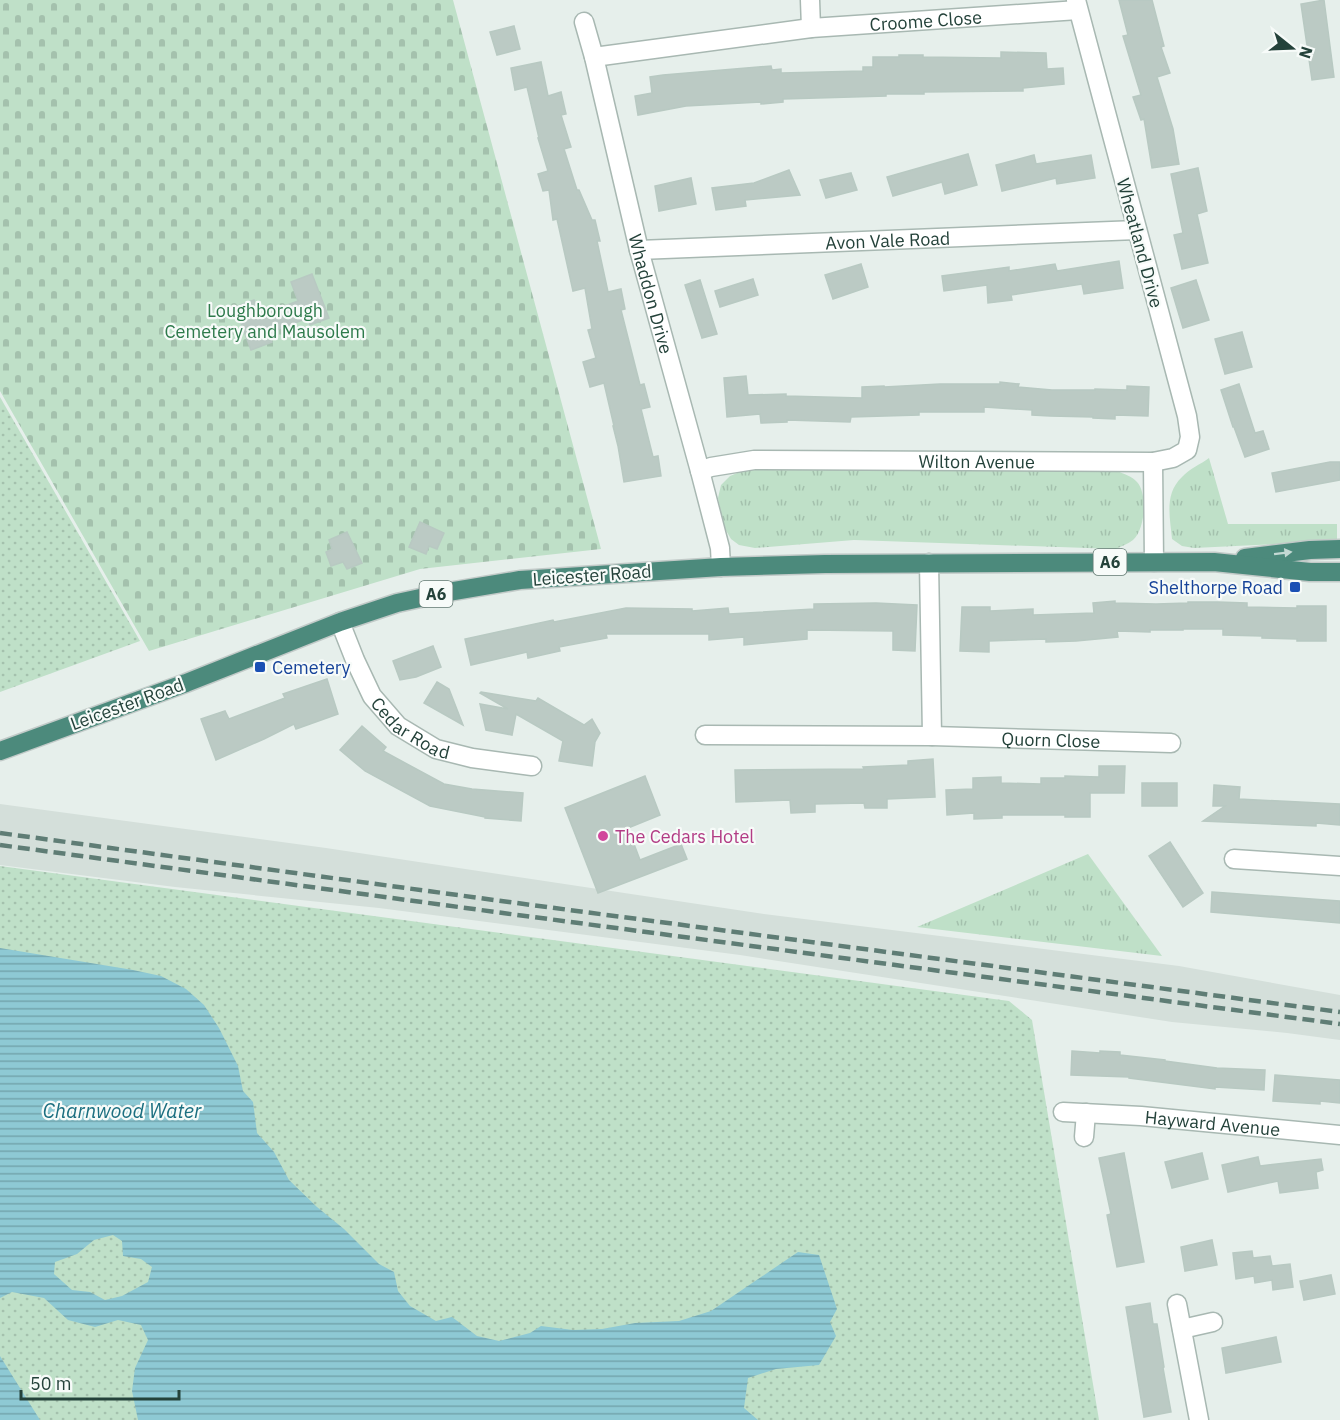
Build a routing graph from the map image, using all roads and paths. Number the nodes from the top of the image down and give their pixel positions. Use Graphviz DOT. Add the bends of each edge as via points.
graph roads {
  1 [pos="810,0"];
  2 [pos="1077,5"];
  3 [pos="584,22"];
  4 [pos="811,28"];
  5 [pos="594,57"];
  6 [pos="1137,230"];
  7 [pos="639,250"];
  8 [pos="1153,462"];
  9 [pos="700,471"];
  10 [pos="1340,549"];
  11 [pos="1154,562"];
  12 [pos="1214,562"];
  13 [pos="929,564"];
  14 [pos="721,567"];
  15 [pos="1340,572"];
  16 [pos="340,622"];
  17 [pos="705,735"];
  18 [pos="932,736"];
  19 [pos="1171,742"];
  20 [pos="0,752"];
  21 [pos="532,766"];
  22 [pos="1234,859"];
  23 [pos="1340,866"];
  24 [pos="1063,1112"];
  25 [pos="1086,1113"];
  26 [pos="1340,1135"];
  27 [pos="1084,1137"];
  28 [pos="1177,1304"];
  29 [pos="1213,1322"];
  30 [pos="1182,1329"];
  31 [pos="1199,1420"];
  1 -- 4 [label="street"];
  2 -- 4 [label="street, Croome Close"];
  2 -- 6 [label="street, Wheatland Drive"];
  3 -- 5 [label="street, Whaddon Drive"];
  4 -- 5 [label="street, Croome Close"];
  5 -- 7 [label="street, Whaddon Drive"];
  6 -- 7 [label="street, Avon Vale Road"];
  6 -- 8 [label="street, Wheatland Drive" via="1190,437 1187,450"];
  7 -- 9 [label="street, Whaddon Drive"];
  8 -- 9 [label="street, Wilton Avenue" via="754,460"];
  8 -- 11 [label="street"];
  9 -- 14 [label="street, Whaddon Drive" via="720,548"];
  12 -- 10 [label="highway, Leicester Road / A6, one-way"];
  11 -- 12 [label="highway, Leicester Road / A6"];
  11 -- 13 [label="highway, Leicester Road / A6"];
  12 -- 15 [label="highway, Leicester Road / A6"];
  13 -- 14 [label="highway, Leicester Road / A6"];
  13 -- 18 [label="street"];
  14 -- 16 [label="highway, Leicester Road / A6" via="520,580 397,603"];
  16 -- 20 [label="highway, Leicester Road / A6"];
  16 -- 21 [label="street, Cedar Road" via="372,696 398,726 436,749 472,759"];
  17 -- 18 [label="street, Quorn Close"];
  18 -- 19 [label="street, Quorn Close"];
  22 -- 23 [label="street"];
  24 -- 25 [label="street, Hayward Avenue"];
  25 -- 26 [label="street, Hayward Avenue"];
  25 -- 27 [label="street"];
  28 -- 30 [label="street"];
  29 -- 30 [label="street"];
  30 -- 31 [label="street"];
}
